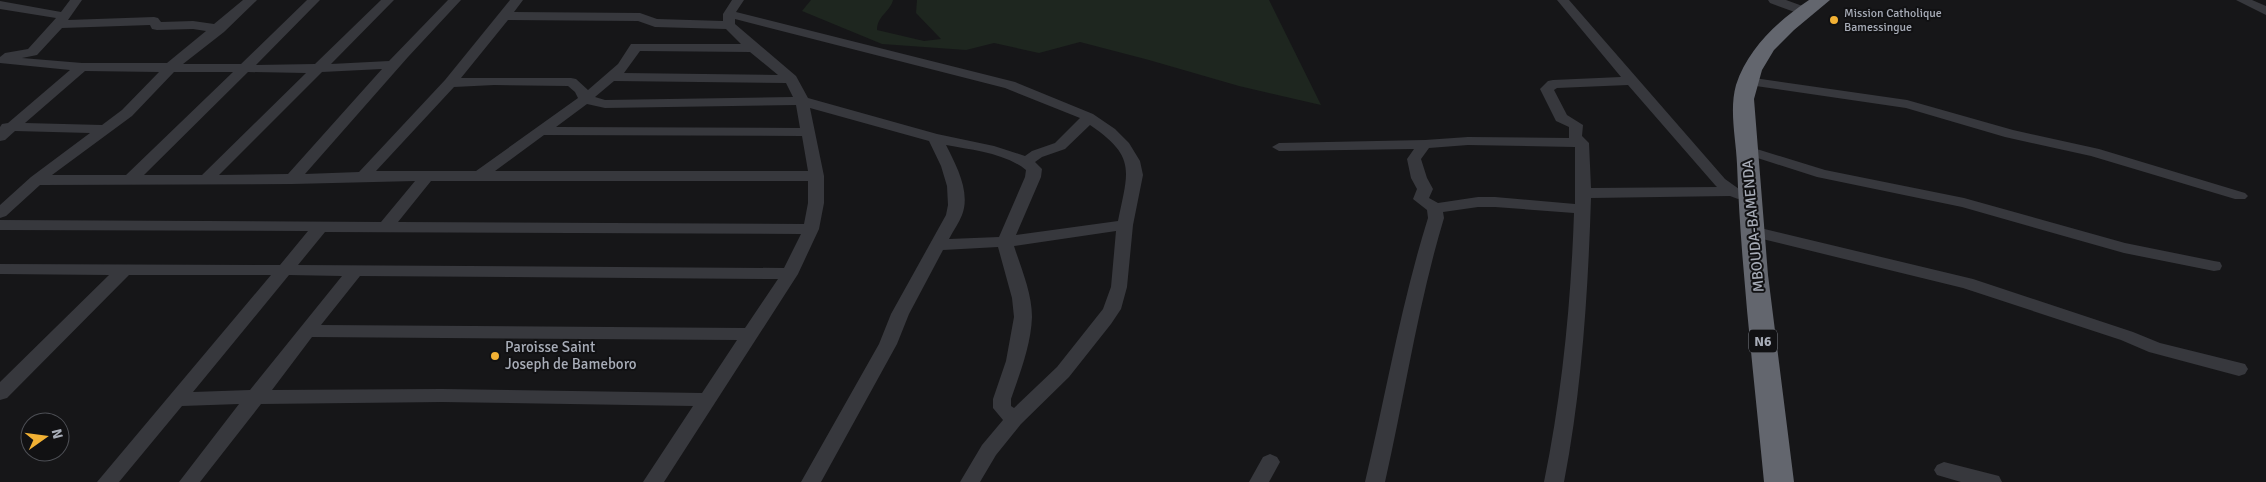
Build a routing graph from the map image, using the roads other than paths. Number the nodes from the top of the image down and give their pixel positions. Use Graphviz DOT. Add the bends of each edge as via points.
graph roads {
  1 [pos="76,0"];
  2 [pos="251,0"];
  3 [pos="314,0"];
  4 [pos="388,0"];
  5 [pos="455,0"];
  6 [pos="517,0"];
  7 [pos="738,0"];
  8 [pos="1563,0"];
  9 [pos="1774,0"];
  10 [pos="1821,0"];
  11 [pos="2242,0"];
  12 [pos="0,5"];
  13 [pos="1804,11"];
  14 [pos="2266,11"];
  15 [pos="504,16"];
  16 [pos="729,19"];
  17 [pos="60,20"];
  18 [pos="219,29"];
  19 [pos="753,48"];
  20 [pos="1,61"];
  21 [pos="393,65"];
  22 [pos="82,67"];
  23 [pos="170,68"];
  24 [pos="245,68"];
  25 [pos="319,68"];
  26 [pos="611,77"];
  27 [pos="791,79"];
  28 [pos="1631,81"];
  29 [pos="1747,81"];
  30 [pos="450,84"];
  31 [pos="585,99"];
  32 [pos="802,102"];
  33 [pos="1088,118"];
  34 [pos="6,127"];
  35 [pos="105,129"];
  36 [pos="543,131"];
  37 [pos="808,132"];
  38 [pos="0,137"];
  39 [pos="936,138"];
  40 [pos="1582,142"];
  41 [pos="1425,144"];
  42 [pos="1278,146"];
  43 [pos="1747,150"];
  44 [pos="1028,162"];
  45 [pos="363,176"];
  46 [pos="816,176"];
  47 [pos="426,177"];
  48 [pos="478,177"];
  49 [pos="131,179"];
  50 [pos="206,179"];
  51 [pos="292,179"];
  52 [pos="36,180"];
  53 [pos="1741,196"];
  54 [pos="2240,196"];
  55 [pos="1583,201"];
  56 [pos="1435,208"];
  57 [pos="0,213"];
  58 [pos="0,225"];
  59 [pos="322,225"];
  60 [pos="387,225"];
  61 [pos="1125,225"];
  62 [pos="811,229"];
  63 [pos="1752,231"];
  64 [pos="1005,242"];
  65 [pos="937,245"];
  66 [pos="2214,266"];
  67 [pos="0,269"];
  68 [pos="125,269"];
  69 [pos="284,270"];
  70 [pos="356,270"];
  71 [pos="790,274"];
  72 [pos="307,331"];
  73 [pos="750,334"];
  74 [pos="2239,369"];
  75 [pos="0,393"];
  76 [pos="254,396"];
  77 [pos="178,399"];
  78 [pos="707,400"];
  79 [pos="1014,419"];
  80 [pos="1270,462"];
  81 [pos="1944,470"];
  82 [pos="107,482"];
  83 [pos="189,482"];
  84 [pos="653,482"];
  85 [pos="811,482"];
  86 [pos="970,482"];
  87 [pos="1259,482"];
  88 [pos="1375,482"];
  89 [pos="1554,482"];
  90 [pos="1779,482"];
  91 [pos="1992,482"];
  1 -- 17 [label="street"];
  2 -- 18 [label="street"];
  3 -- 24 [label="street"];
  4 -- 25 [label="street"];
  5 -- 21 [label="street"];
  6 -- 15 [label="street"];
  7 -- 16 [label="street"];
  8 -- 28 [label="street"];
  9 -- 13 [label="street"];
  10 -- 13 [label="highway, MBOUDA-BAMENDA / N6"];
  11 -- 14 [label="street"];
  12 -- 17 [label="street"];
  13 -- 29 [label="highway, MBOUDA-BAMENDA / N6" via="1771,40"];
  15 -- 16 [label="street" via="640,17 655,23"];
  15 -- 30 [label="street"];
  16 -- 19 [label="street"];
  16 -- 33 [label="street" via="1010,85"];
  17 -- 18 [label="street" via="154,21 157,26 193,25"];
  17 -- 20 [label="street" via="32,52 12,55"];
  18 -- 23 [label="street"];
  19 -- 26 [label="street" via="639,47 632,50 627,62"];
  19 -- 27 [label="street"];
  20 -- 22 [label="street"];
  21 -- 25 [label="street"];
  21 -- 51 [label="street"];
  22 -- 23 [label="street"];
  22 -- 34 [label="street"];
  23 -- 24 [label="street"];
  23 -- 35 [label="street" via="126,113"];
  24 -- 25 [label="street"];
  24 -- 49 [label="street"];
  25 -- 50 [label="street"];
  26 -- 27 [label="street"];
  26 -- 31 [label="street"];
  27 -- 32 [label="street"];
  28 -- 40 [label="street" via="1553,84 1547,89 1561,118 1576,125 1575,137"];
  28 -- 53 [label="street" via="1720,182"];
  29 -- 43 [label="highway, MBOUDA-BAMENDA / N6" via="1744,92"];
  29 -- 54 [label="street" via="1907,104 2010,134 2094,152"];
  30 -- 31 [label="street" via="571,82 581,90"];
  30 -- 45 [label="street"];
  31 -- 32 [label="street" via="605,104"];
  31 -- 36 [label="street"];
  32 -- 37 [label="street"];
  32 -- 39 [label="street"];
  33 -- 44 [label="street" via="1057,148 1034,154"];
  33 -- 61 [label="street" via="1110,132 1133,161 1135,175"];
  34 -- 35 [label="street"];
  34 -- 38 [label="street"];
  35 -- 52 [label="street"];
  36 -- 37 [label="street"];
  36 -- 48 [label="street"];
  37 -- 46 [label="street"];
  39 -- 44 [label="street" via="975,145"];
  39 -- 65 [label="street" via="957,196 954,215"];
  40 -- 41 [label="street"];
  40 -- 55 [label="street"];
  41 -- 42 [label="street"];
  41 -- 56 [label="street" via="1414,159 1425,189 1421,199"];
  43 -- 53 [label="highway, MBOUDA-BAMENDA / N6"];
  43 -- 66 [label="street" via="1822,174 1964,203 2124,248"];
  44 -- 64 [label="street" via="1034,169 1033,177"];
  45 -- 47 [label="street"];
  45 -- 51 [label="street"];
  46 -- 48 [label="street"];
  46 -- 62 [label="street" via="816,203"];
  47 -- 48 [label="street"];
  47 -- 60 [label="street"];
  49 -- 50 [label="street"];
  49 -- 52 [label="street"];
  50 -- 51 [label="street"];
  52 -- 57 [label="street"];
  53 -- 55 [label="street"];
  53 -- 63 [label="highway, MBOUDA-BAMENDA / N6"];
  55 -- 56 [label="street" via="1486,202"];
  55 -- 89 [label="street" via="1565,427"];
  56 -- 88 [label="street" via="1436,218 1421,267"];
  58 -- 59 [label="street"];
  59 -- 60 [label="street"];
  59 -- 69 [label="street"];
  60 -- 62 [label="street"];
  61 -- 64 [label="street"];
  61 -- 79 [label="street" via="1119,287 1106,320 1063,372"];
  62 -- 71 [label="street"];
  63 -- 74 [label="street" via="1967,283 2155,348"];
  63 -- 90 [label="highway, MBOUDA-BAMENDA / N6"];
  64 -- 65 [label="street"];
  64 -- 79 [label="street" via="1023,317 1015,361 1002,398 1002,408"];
  65 -- 85 [label="street" via="900,314 888,344"];
  67 -- 68 [label="street"];
  68 -- 69 [label="street"];
  68 -- 75 [label="street"];
  69 -- 70 [label="street"];
  69 -- 77 [label="street"];
  70 -- 71 [label="street"];
  70 -- 72 [label="street"];
  71 -- 73 [label="street"];
  72 -- 73 [label="street"];
  72 -- 76 [label="street"];
  73 -- 78 [label="street"];
  76 -- 77 [label="street"];
  76 -- 78 [label="street"];
  76 -- 83 [label="street"];
  77 -- 82 [label="street"];
  78 -- 84 [label="street"];
  79 -- 86 [label="street" via="989,450"];
  80 -- 87 [label="street"];
  81 -- 91 [label="street"];
}
